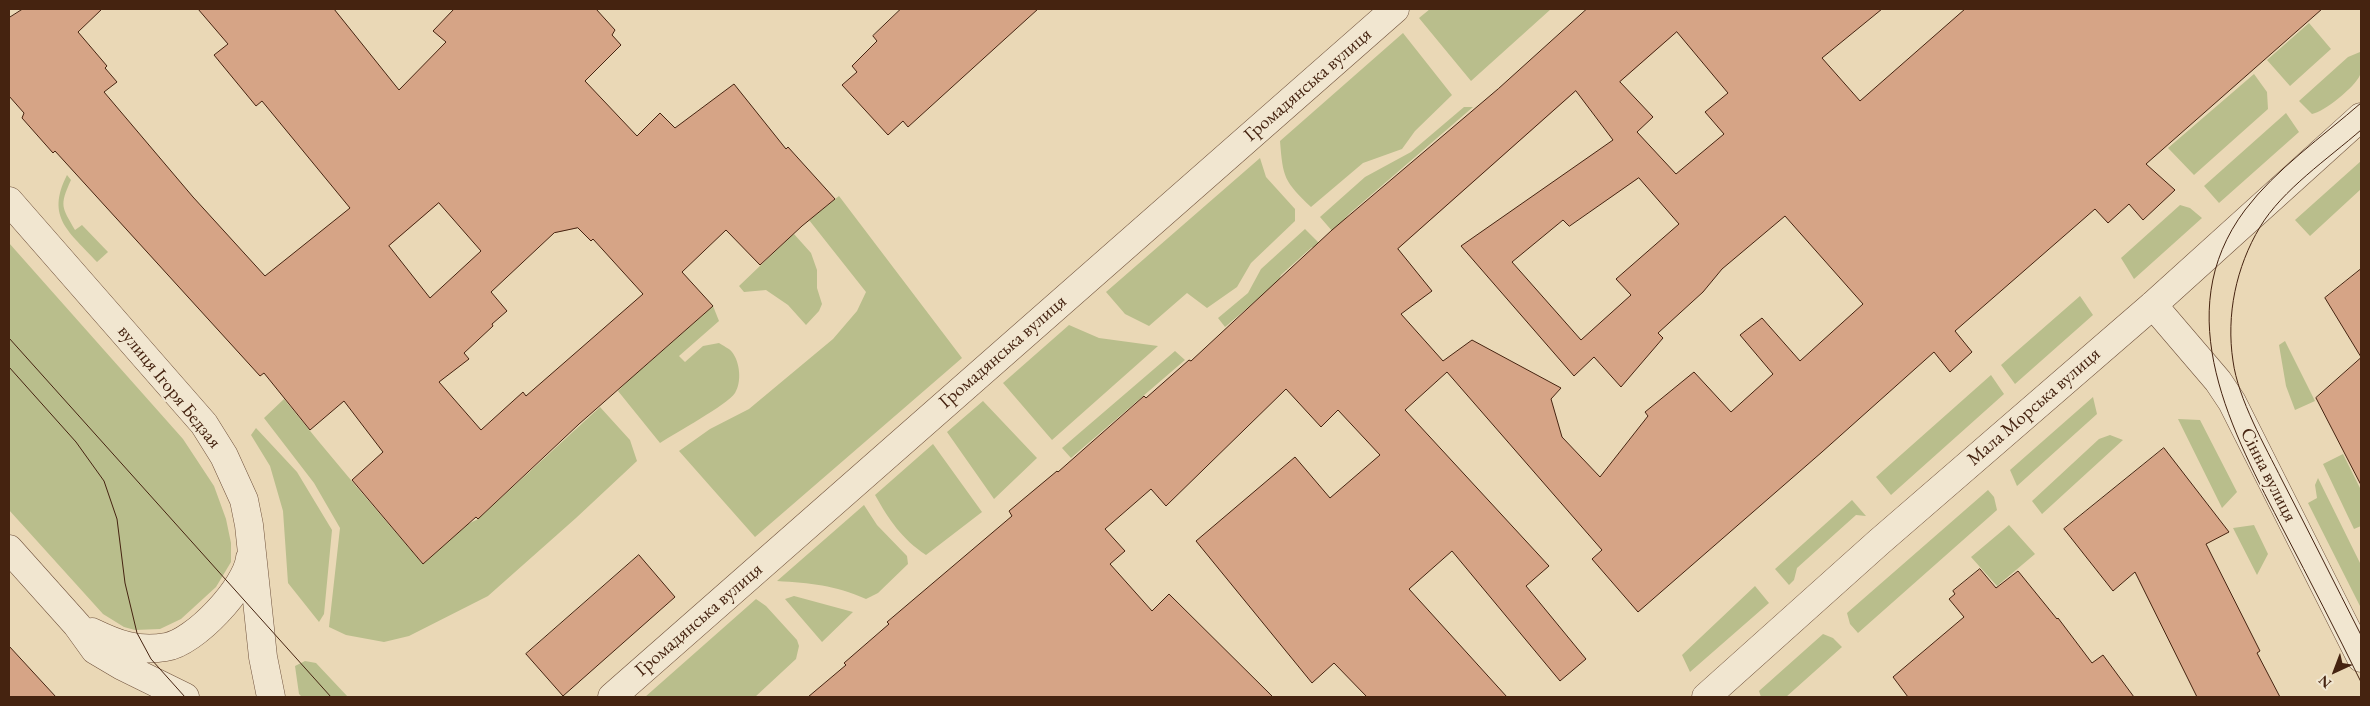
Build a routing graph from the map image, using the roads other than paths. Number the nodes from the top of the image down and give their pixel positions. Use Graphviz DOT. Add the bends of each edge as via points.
graph roads {
  1 [pos="1395,9"];
  2 [pos="2361,116"];
  3 [pos="9,201"];
  4 [pos="2153,305"];
  5 [pos="9,549"];
  6 [pos="252,549"];
  7 [pos="77,625"];
  8 [pos="2361,658"];
  9 [pos="185,697"];
  10 [pos="271,697"];
  11 [pos="612,697"];
  12 [pos="1706,697"];
  1 -- 11 [label="street, Громадянська вулиця"];
  2 -- 4 [label="street, Мала Морська вулиця"];
  3 -- 6 [label="street, вулиця Ігоря Бедзая" via="204,424 224,456 244,500"];
  4 -- 8 [label="street, Сінна вулиця" via="2232,402"];
  4 -- 12 [label="street, Мала Морська вулиця"];
  5 -- 7 [label="street"];
  6 -- 7 [label="street" via="249,569 236,591 201,627 168,647 122,646"];
  6 -- 10 [label="street, вулиця Ігоря Бедзая" via="263,658"];
  7 -- 9 [label="street" via="95,650"];
}
